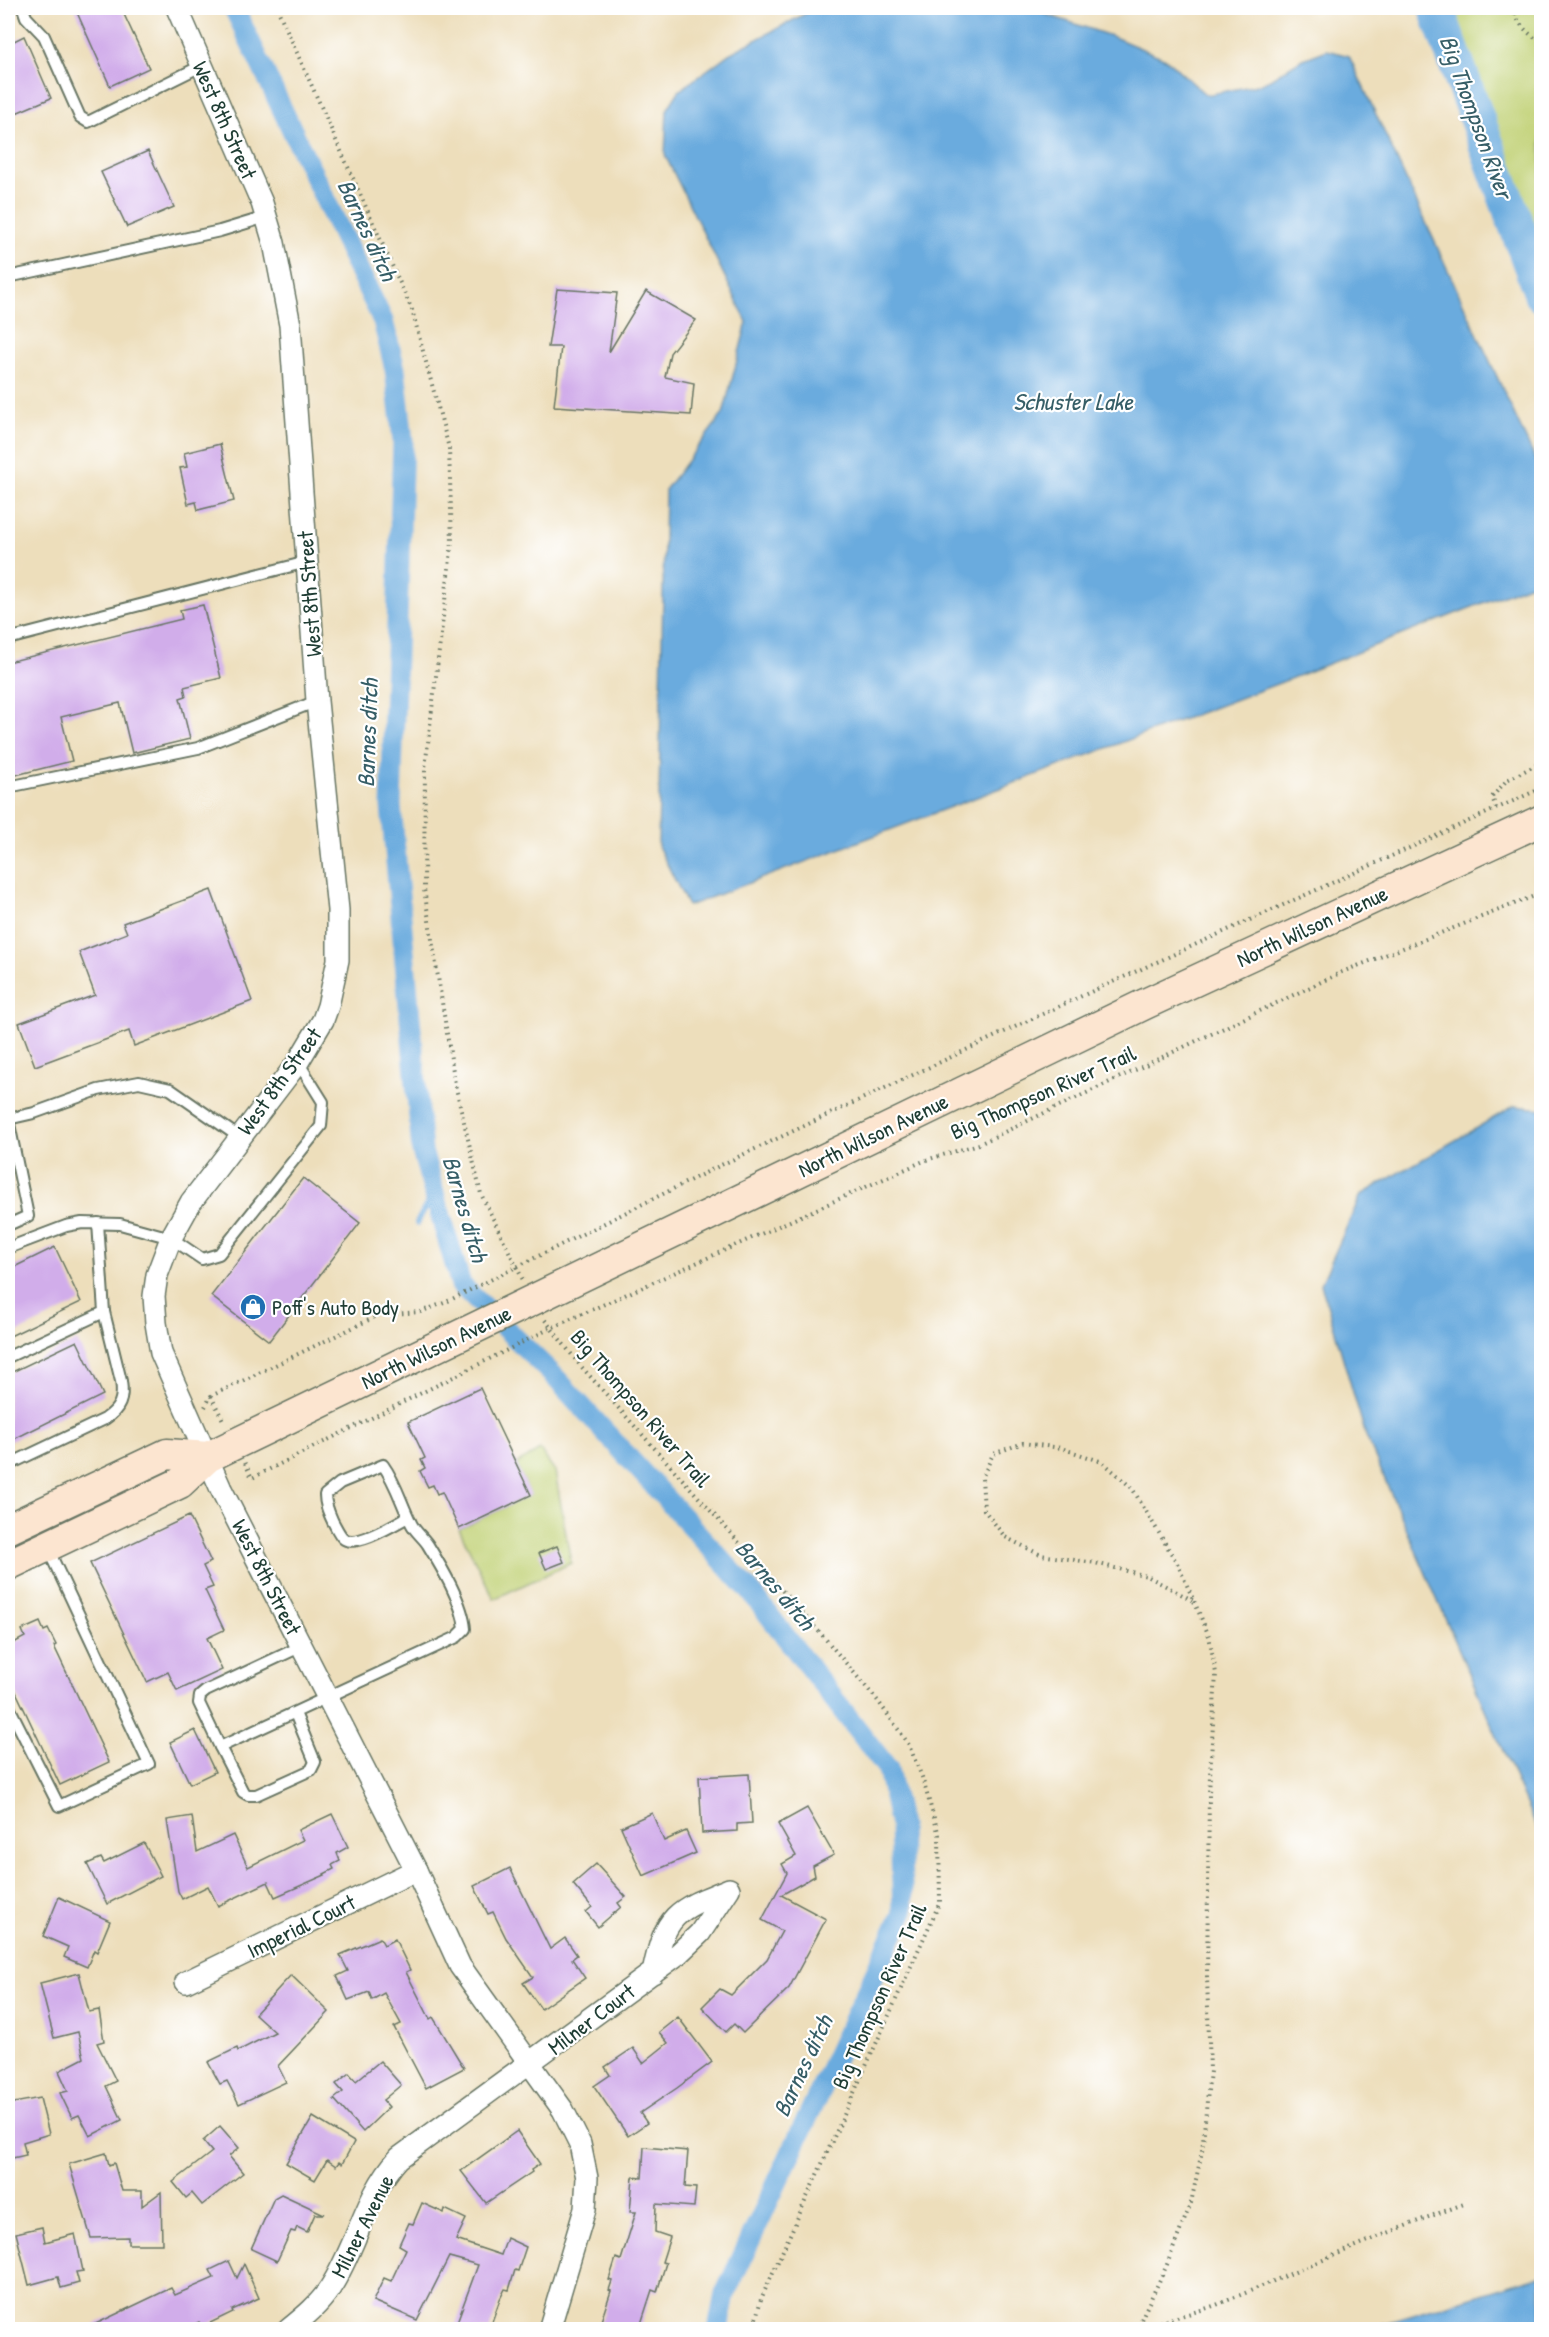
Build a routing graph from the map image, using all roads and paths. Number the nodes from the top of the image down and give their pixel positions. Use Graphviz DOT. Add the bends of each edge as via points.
graph roads {
  1 [pos="23,8"];
  2 [pos="177,8"];
  3 [pos="277,8"];
  4 [pos="1513,8"];
  5 [pos="1542,42"];
  6 [pos="201,66"];
  7 [pos="266,217"];
  8 [pos="8,277"];
  9 [pos="306,562"];
  10 [pos="8,639"];
  11 [pos="316,700"];
  12 [pos="1542,762"];
  13 [pos="8,787"];
  14 [pos="1542,788"];
  15 [pos="1496,808"];
  16 [pos="1542,820"];
  17 [pos="1542,893"];
  18 [pos="298,1062"];
  19 [pos="8,1119"];
  20 [pos="239,1137"];
  21 [pos="98,1223"];
  22 [pos="8,1226"];
  23 [pos="171,1238"];
  24 [pos="8,1248"];
  25 [pos="517,1267"];
  26 [pos="530,1300"];
  27 [pos="104,1312"];
  28 [pos="551,1328"];
  29 [pos="8,1357"];
  30 [pos="480,1363"];
  31 [pos="190,1420"];
  32 [pos="208,1458"];
  33 [pos="8,1465"];
  34 [pos="408,1518"];
  35 [pos="8,1529"];
  36 [pos="47,1546"];
  37 [pos="8,1565"];
  38 [pos="1194,1600"];
  39 [pos="302,1646"];
  40 [pos="329,1698"];
  41 [pos="8,1705"];
  42 [pos="295,1713"];
  43 [pos="220,1747"];
  44 [pos="416,1870"];
  45 [pos="653,1973"];
  46 [pos="186,1982"];
  47 [pos="529,2065"];
  48 [pos="1467,2203"];
  49 [pos="288,2330"];
  50 [pos="549,2330"];
  51 [pos="753,2330"];
  52 [pos="1136,2330"];
  1 -- 6 [label="lane" via="44,36 80,117 88,122"];
  2 -- 6 [label="street, West 8th Street"];
  3 -- 25 [label="path" via="412,310 448,448 452,542 425,768 424,889 455,1084 481,1194"];
  4 -- 5 [label="path" via="1521,27"];
  6 -- 7 [label="street, West 8th Street"];
  7 -- 8 [label="lane" via="220,231"];
  7 -- 9 [label="street, West 8th Street" via="290,325"];
  9 -- 10 [label="lane"];
  9 -- 11 [label="street, West 8th Street"];
  11 -- 13 [label="lane" via="198,748"];
  11 -- 18 [label="street, West 8th Street" via="338,910 338,960 326,1013"];
  12 -- 15 [label="path" via="1507,780 1492,797"];
  14 -- 15 [label="path"];
  15 -- 25 [label="path" via="1053,1009 721,1165"];
  16 -- 26 [label="main road, North Wilson Avenue" via="1144,1004"];
  17 -- 28 [label="path, Big Thompson River Trail" via="1342,972 980,1144 926,1160"];
  18 -- 20 [label="street, West 8th Street"];
  18 -- 23 [label="lane" via="323,1102 321,1126 219,1254 202,1259"];
  19 -- 20 [label="lane" via="98,1090 139,1082 170,1089"];
  19 -- 22 [label="lane" via="28,1216"];
  20 -- 23 [label="street, West 8th Street" via="191,1202"];
  21 -- 23 [label="lane" via="120,1224"];
  21 -- 24 [label="lane" via="66,1226"];
  21 -- 27 [label="lane"];
  23 -- 31 [label="street, West 8th Street" via="157,1275 156,1323 161,1353"];
  25 -- 26 [label="path"];
  25 -- 31 [label="path" via="420,1312 379,1316 211,1396 203,1412"];
  26 -- 32 [label="main road, North Wilson Avenue"];
  27 -- 29 [label="lane"];
  27 -- 33 [label="lane" via="121,1381 121,1404 105,1419"];
  28 -- 30 [label="path"];
  28 -- 51 [label="path, Big Thompson River Trail" via="878,1701 908,1743 939,1835 940,1902 761,2299"];
  31 -- 32 [label="street, West 8th Street"];
  32 -- 35 [label="main road" via="167,1454"];
  32 -- 36 [label="main road, North Wilson Avenue" via="180,1483"];
  32 -- 39 [label="street, West 8th Street"];
  34 -- 34 [label="lane" via="393,1479 383,1465 340,1483 325,1495 337,1530 350,1542"];
  34 -- 40 [label="lane" via="427,1544 458,1602 465,1629 457,1637"];
  36 -- 37 [label="main road, North Wilson Avenue"];
  36 -- 41 [label="lane" via="149,1764 59,1806"];
  38 -- 38 [label="path" via="1177,1563 1132,1488 1103,1461 1061,1448 1023,1443 993,1455 982,1478 984,1510 1005,1537 1041,1555 1147,1576"];
  38 -- 52 [label="path" via="1209,1636 1216,1673 1208,1863 1210,2071 1202,2151 1191,2203"];
  39 -- 40 [label="street, West 8th Street"];
  39 -- 43 [label="lane" via="200,1696 199,1703"];
  40 -- 42 [label="lane"];
  40 -- 44 [label="street, West 8th Street"];
  42 -- 43 [label="lane"];
  42 -- 43 [label="lane" via="315,1762 311,1770 284,1783 248,1795"];
  44 -- 46 [label="street, Imperial Court"];
  44 -- 47 [label="street, West 8th Street" via="460,1966"];
  45 -- 47 [label="street, Milner Court"];
  47 -- 49 [label="street, Milner Avenue" via="399,2158 367,2208 330,2288"];
  47 -- 50 [label="street, West 8th Street" via="573,2128 587,2178 585,2209"];
  48 -- 52 [label="path" via="1396,2228 1214,2306"];
}
